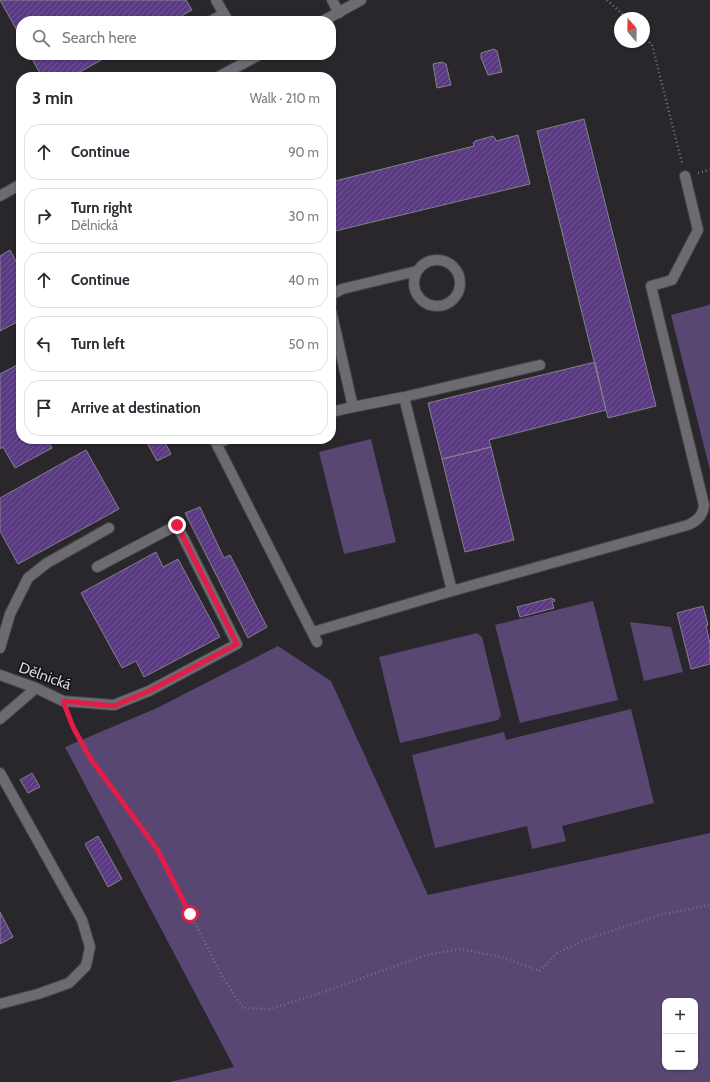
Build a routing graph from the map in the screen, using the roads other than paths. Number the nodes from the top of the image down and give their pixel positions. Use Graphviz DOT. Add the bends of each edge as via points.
graph roads {
  1 [pos="216,0"];
  2 [pos="332,0"];
  3 [pos="361,0"];
  4 [pos="339,13"];
  5 [pos="225,16"];
  6 [pos="333,16"];
  7 [pos="246,60"];
  8 [pos="226,72"];
  9 [pos="685,176"];
  10 [pos="16,187"];
  11 [pos="0,196"];
  12 [pos="417,271"];
  13 [pos="336,292"];
  14 [pos="336,332"];
  15 [pos="540,365"];
  16 [pos="404,397"];
  17 [pos="353,407"];
  18 [pos="336,411"];
  19 [pos="217,444"];
  20 [pos="109,528"];
  21 [pos="97,567"];
  22 [pos="452,592"];
  23 [pos="313,632"];
  24 [pos="318,642"];
  25 [pos="0,648"];
  26 [pos="0,675"];
  27 [pos="36,688"];
  28 [pos="0,719"];
  29 [pos="2,776"];
  30 [pos="0,1004"];
  1 -- 5 [label="street"];
  2 -- 4 [label="street"];
  3 -- 4 [label="street"];
  4 -- 6 [label="street"];
  7 -- 8 [label="street"];
  9 -- 22 [label="street" via="698,230 672,280 651,286 704,505 702,514 688,525"];
  10 -- 11 [label="street"];
  12 -- 12 [label="street" via="414,285 425,303 439,306 446,304 456,295 459,279 452,266 437,260 429,261"];
  12 -- 13 [label="street"];
  14 -- 17 [label="street"];
  15 -- 16 [label="street"];
  16 -- 17 [label="street"];
  16 -- 22 [label="street"];
  17 -- 18 [label="street"];
  19 -- 23 [label="street"];
  20 -- 25 [label="street" via="47,563 28,578 10,614"];
  21 -- 27 [label="street, Dělnická" via="177,525 237,644 149,691 114,706 63,701"];
  22 -- 23 [label="street"];
  23 -- 24 [label="street"];
  26 -- 27 [label="street, Dělnická"];
  27 -- 28 [label="street"];
  29 -- 30 [label="street" via="82,920 90,947 86,966 69,983"];
}
